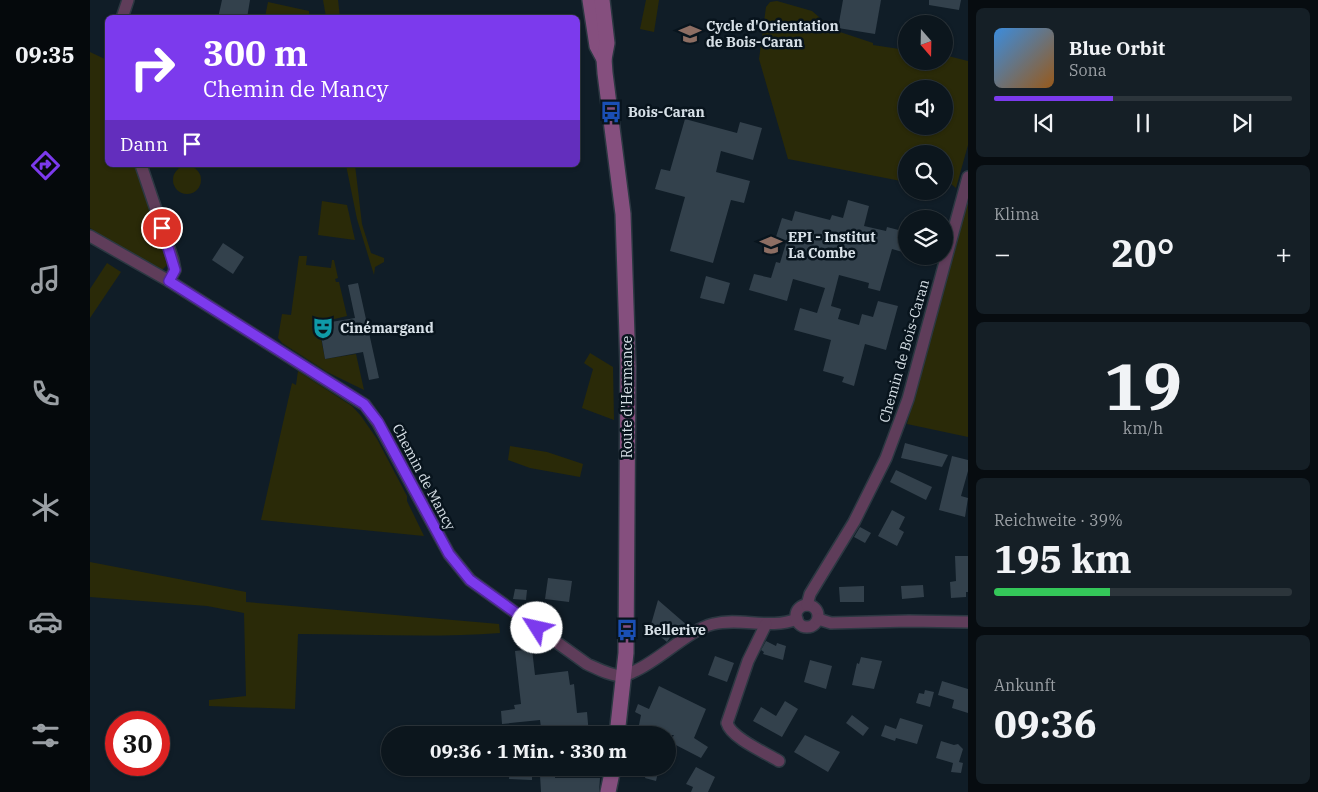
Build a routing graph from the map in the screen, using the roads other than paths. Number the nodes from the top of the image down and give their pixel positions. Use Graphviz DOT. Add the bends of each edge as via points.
graph roads {
  1 [pos="128,0"];
  2 [pos="590,0"];
  3 [pos="602,0"];
  4 [pos="123,15"];
  5 [pos="604,59"];
  6 [pos="142,167"];
  7 [pos="968,177"];
  8 [pos="90,236"];
  9 [pos="169,281"];
  10 [pos="807,605"];
  11 [pos="797,619"];
  12 [pos="818,619"];
  13 [pos="968,622"];
  14 [pos="766,624"];
  15 [pos="624,676"];
  16 [pos="618,726"];
  17 [pos="779,761"];
  18 [pos="611,776"];
  19 [pos="608,792"];
  1 -- 4 [label="street"];
  2 -- 5 [label="main road, Route d'Hermance" via="597,46"];
  3 -- 5 [label="main road, Route d'Hermance" via="608,43"];
  5 -- 15 [label="main road, Route d'Hermance" via="623,214 627,314 627,630"];
  6 -- 9 [label="street" via="173,260 175,270"];
  7 -- 10 [label="street, Chemin de Bois-Caran" via="908,399 889,450 854,522 810,594"];
  8 -- 9 [label="street, Chemin de Mancy"];
  9 -- 15 [label="street, Chemin de Mancy" via="364,404 378,422 449,554 470,580 587,664"];
  10 -- 11 [label="street" via="799,609"];
  10 -- 12 [label="street" via="816,608"];
  11 -- 12 [label="street" via="807,627"];
  11 -- 14 [label="street"];
  12 -- 13 [label="street" via="831,622"];
  14 -- 15 [label="street" via="730,622 710,625 653,662"];
  14 -- 17 [label="street" via="748,661 727,723 736,735"];
  15 -- 16 [label="main road, Route d'Hermance"];
  18 -- 19 [label="main road"];
}
